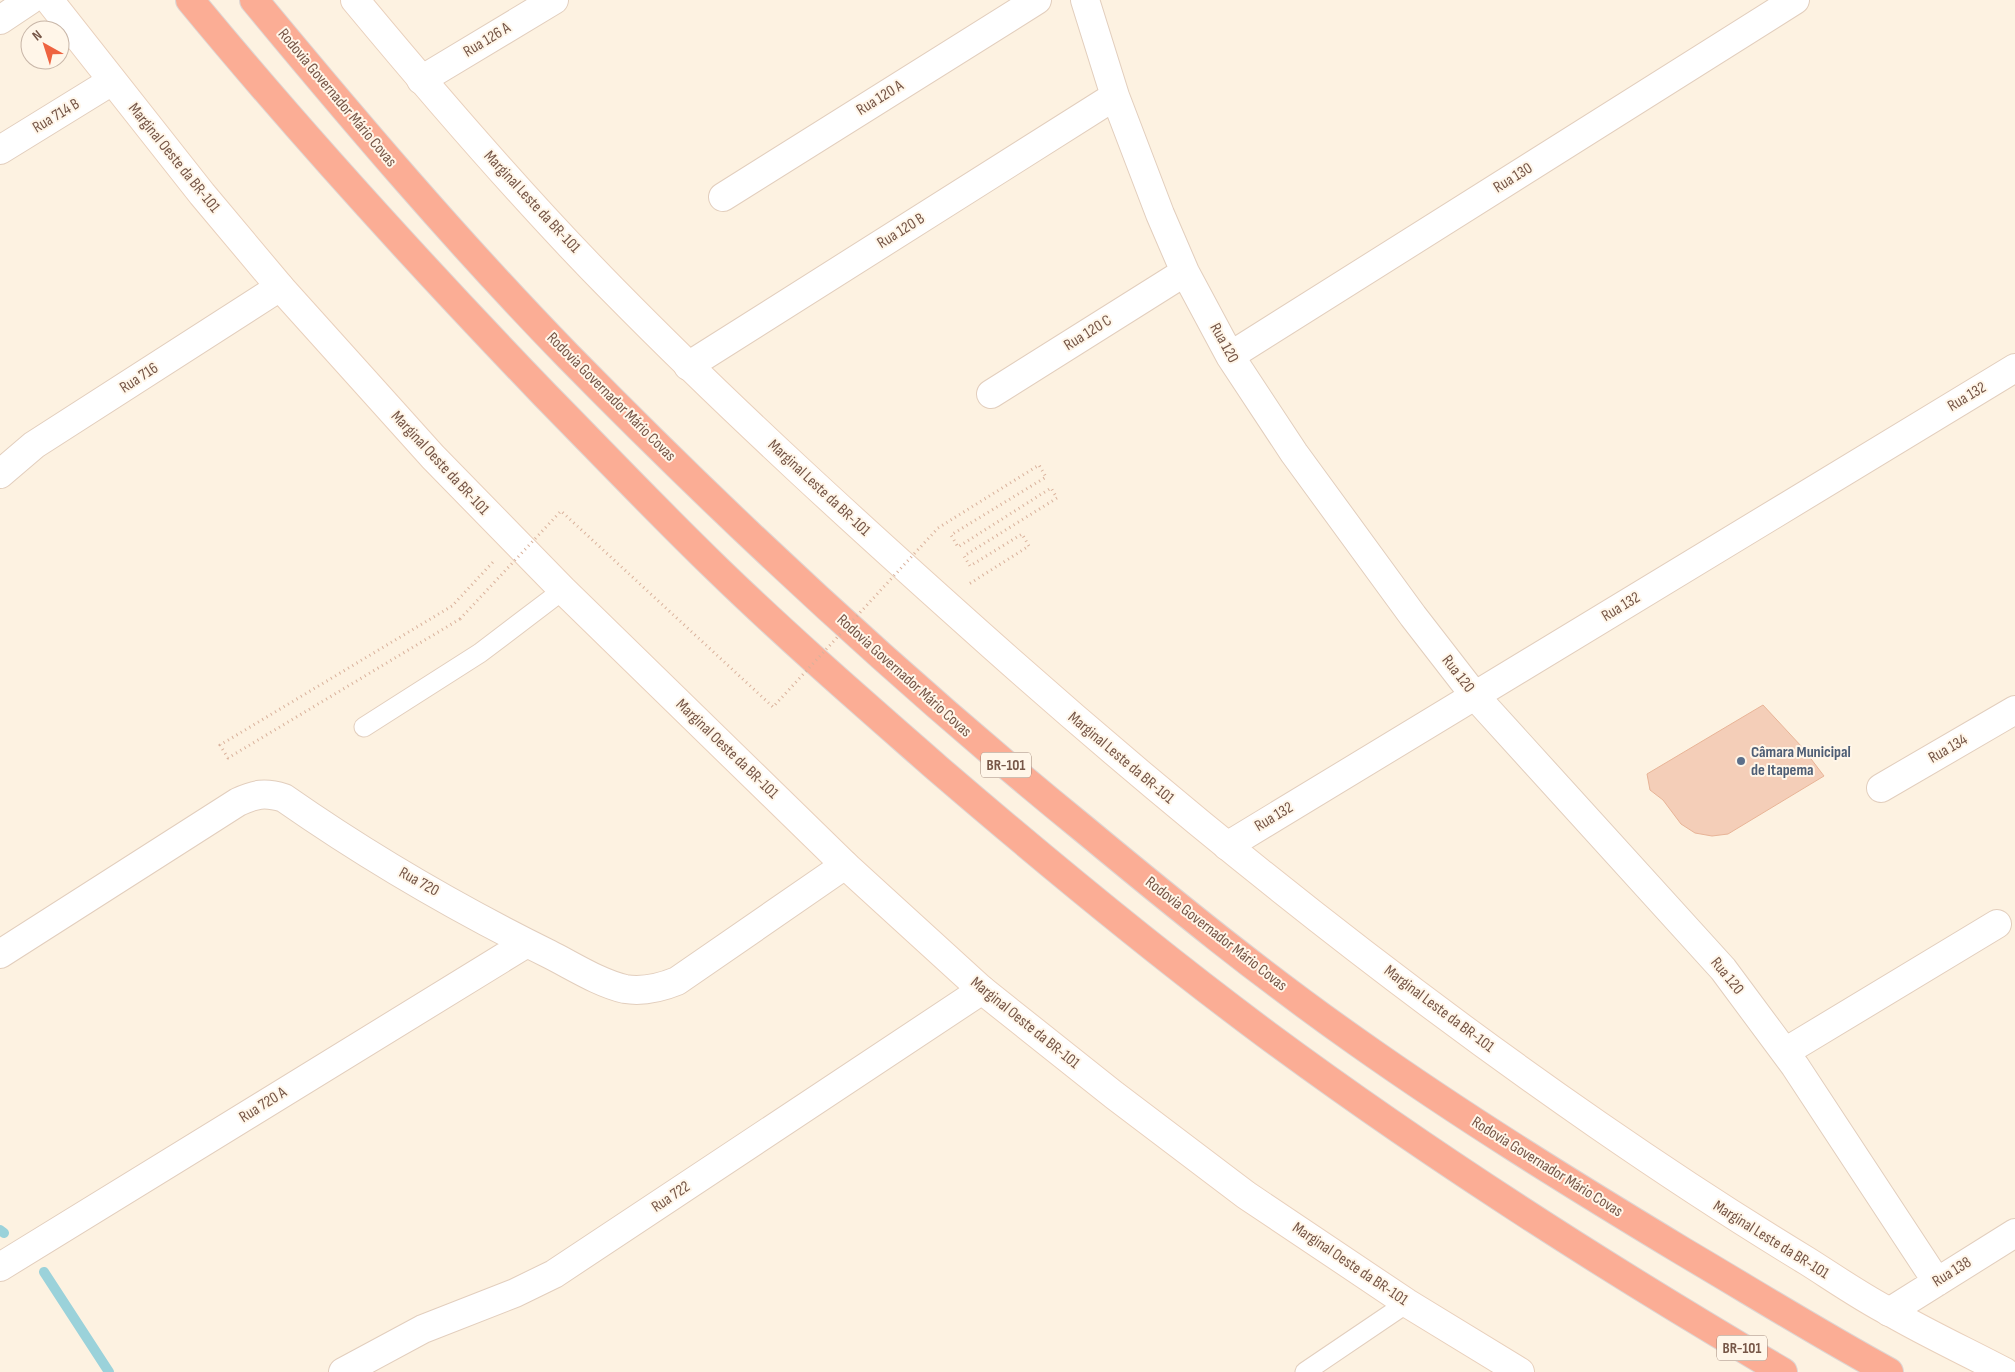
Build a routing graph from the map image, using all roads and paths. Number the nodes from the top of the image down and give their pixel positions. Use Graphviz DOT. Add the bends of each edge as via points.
graph roads {
  1 [pos="30,0"];
  2 [pos="49,0"];
  3 [pos="190,0"];
  4 [pos="254,0"];
  5 [pos="355,0"];
  6 [pos="554,0"];
  7 [pos="1037,0"];
  8 [pos="1085,0"];
  9 [pos="1795,0"];
  10 [pos="0,20"];
  11 [pos="421,80"];
  12 [pos="112,82"];
  13 [pos="1115,96"];
  14 [pos="0,150"];
  15 [pos="723,197"];
  16 [pos="1185,272"];
  17 [pos="280,287"];
  18 [pos="1230,356"];
  19 [pos="688,366"];
  20 [pos="2015,368"];
  21 [pos="991,394"];
  22 [pos="0,474"];
  23 [pos="514,540"];
  24 [pos="967,585"];
  25 [pos="563,590"];
  26 [pos="1475,696"];
  27 [pos="2015,710"];
  28 [pos="364,727"];
  29 [pos="1881,788"];
  30 [pos="1227,846"];
  31 [pos="845,865"];
  32 [pos="1996,924"];
  33 [pos="527,943"];
  34 [pos="0,954"];
  35 [pos="982,990"];
  36 [pos="1785,1052"];
  37 [pos="2015,1233"];
  38 [pos="0,1267"];
  39 [pos="1937,1282"];
  40 [pos="1407,1302"];
  41 [pos="1888,1312"];
  42 [pos="1702,1325"];
  43 [pos="343,1372"];
  44 [pos="1305,1372"];
  45 [pos="1520,1372"];
  46 [pos="1747,1372"];
  47 [pos="1782,1372"];
  48 [pos="1889,1372"];
  49 [pos="2005,1372"];
  1 -- 10 [label="street"];
  2 -- 12 [label="street, Marginal Oeste da BR-101"];
  3 -- 42 [label="highway, BR-101" via="291,121 391,231 626,479 724,576 916,749 1022,840 1267,1035 1494,1194"];
  4 -- 48 [label="highway, Rodovia Governador Mário Covas / BR-101" via="355,121 565,352 793,576 890,666 1019,777 1216,937 1448,1105 1833,1342"];
  5 -- 11 [label="street, Marginal Leste da BR-101"];
  6 -- 11 [label="street, Rua 126 A"];
  7 -- 15 [label="street, Rua 120 A"];
  8 -- 13 [label="street, Rua 120"];
  9 -- 18 [label="street, Rua 130"];
  11 -- 19 [label="street, Marginal Leste da BR-101" via="609,286"];
  12 -- 14 [label="street, Rua 714 B"];
  12 -- 17 [label="street, Marginal Oeste da BR-101"];
  13 -- 16 [label="street, Rua 120"];
  13 -- 19 [label="street, Rua 120 B"];
  16 -- 18 [label="street, Rua 120"];
  16 -- 21 [label="street, Rua 120 C"];
  17 -- 22 [label="street, Rua 716" via="34,445"];
  17 -- 23 [label="street, Marginal Oeste da BR-101" via="433,457"];
  18 -- 26 [label="street, Rua 120" via="1331,504"];
  19 -- 30 [label="street, Marginal Leste da BR-101" via="907,569 1109,749"];
  20 -- 26 [label="street, Rua 132"];
  23 -- 24 [label="path, bridge" via="452,606 220,745 228,758 460,619 560,511 773,706 938,528 1039,465 1046,477 951,535 958,546 1051,488 1057,498 964,556 970,566 1022,534 1029,546"];
  23 -- 25 [label="street, Marginal Oeste da BR-101"];
  25 -- 28 [label="lane" via="480,653"];
  25 -- 31 [label="street, Marginal Oeste da BR-101"];
  26 -- 30 [label="street, Rua 132"];
  26 -- 36 [label="street, Rua 120" via="1723,969"];
  27 -- 29 [label="street, Rua 134"];
  30 -- 41 [label="street, Marginal Leste da BR-101" via="1458,1025 1553,1094 1704,1198"];
  31 -- 33 [label="street, Rua 720" via="677,981 658,989 624,988"];
  31 -- 35 [label="street, Marginal Oeste da BR-101"];
  32 -- 36 [label="street"];
  33 -- 34 [label="street, Rua 720" via="375,858 284,798 268,793 238,802"];
  33 -- 38 [label="street, Rua 720 A"];
  35 -- 40 [label="street, Marginal Oeste da BR-101" via="1246,1195"];
  35 -- 43 [label="street, Rua 722" via="554,1274 423,1329"];
  36 -- 39 [label="street, Rua 120"];
  37 -- 39 [label="street, Rua 138"];
  39 -- 41 [label="street, Rua 138"];
  40 -- 44 [label="lane"];
  40 -- 45 [label="street, Marginal Oeste da BR-101"];
  41 -- 49 [label="street, Marginal Leste da BR-101"];
  42 -- 46 [label="highway"];
  42 -- 47 [label="highway, BR-101"];
}
